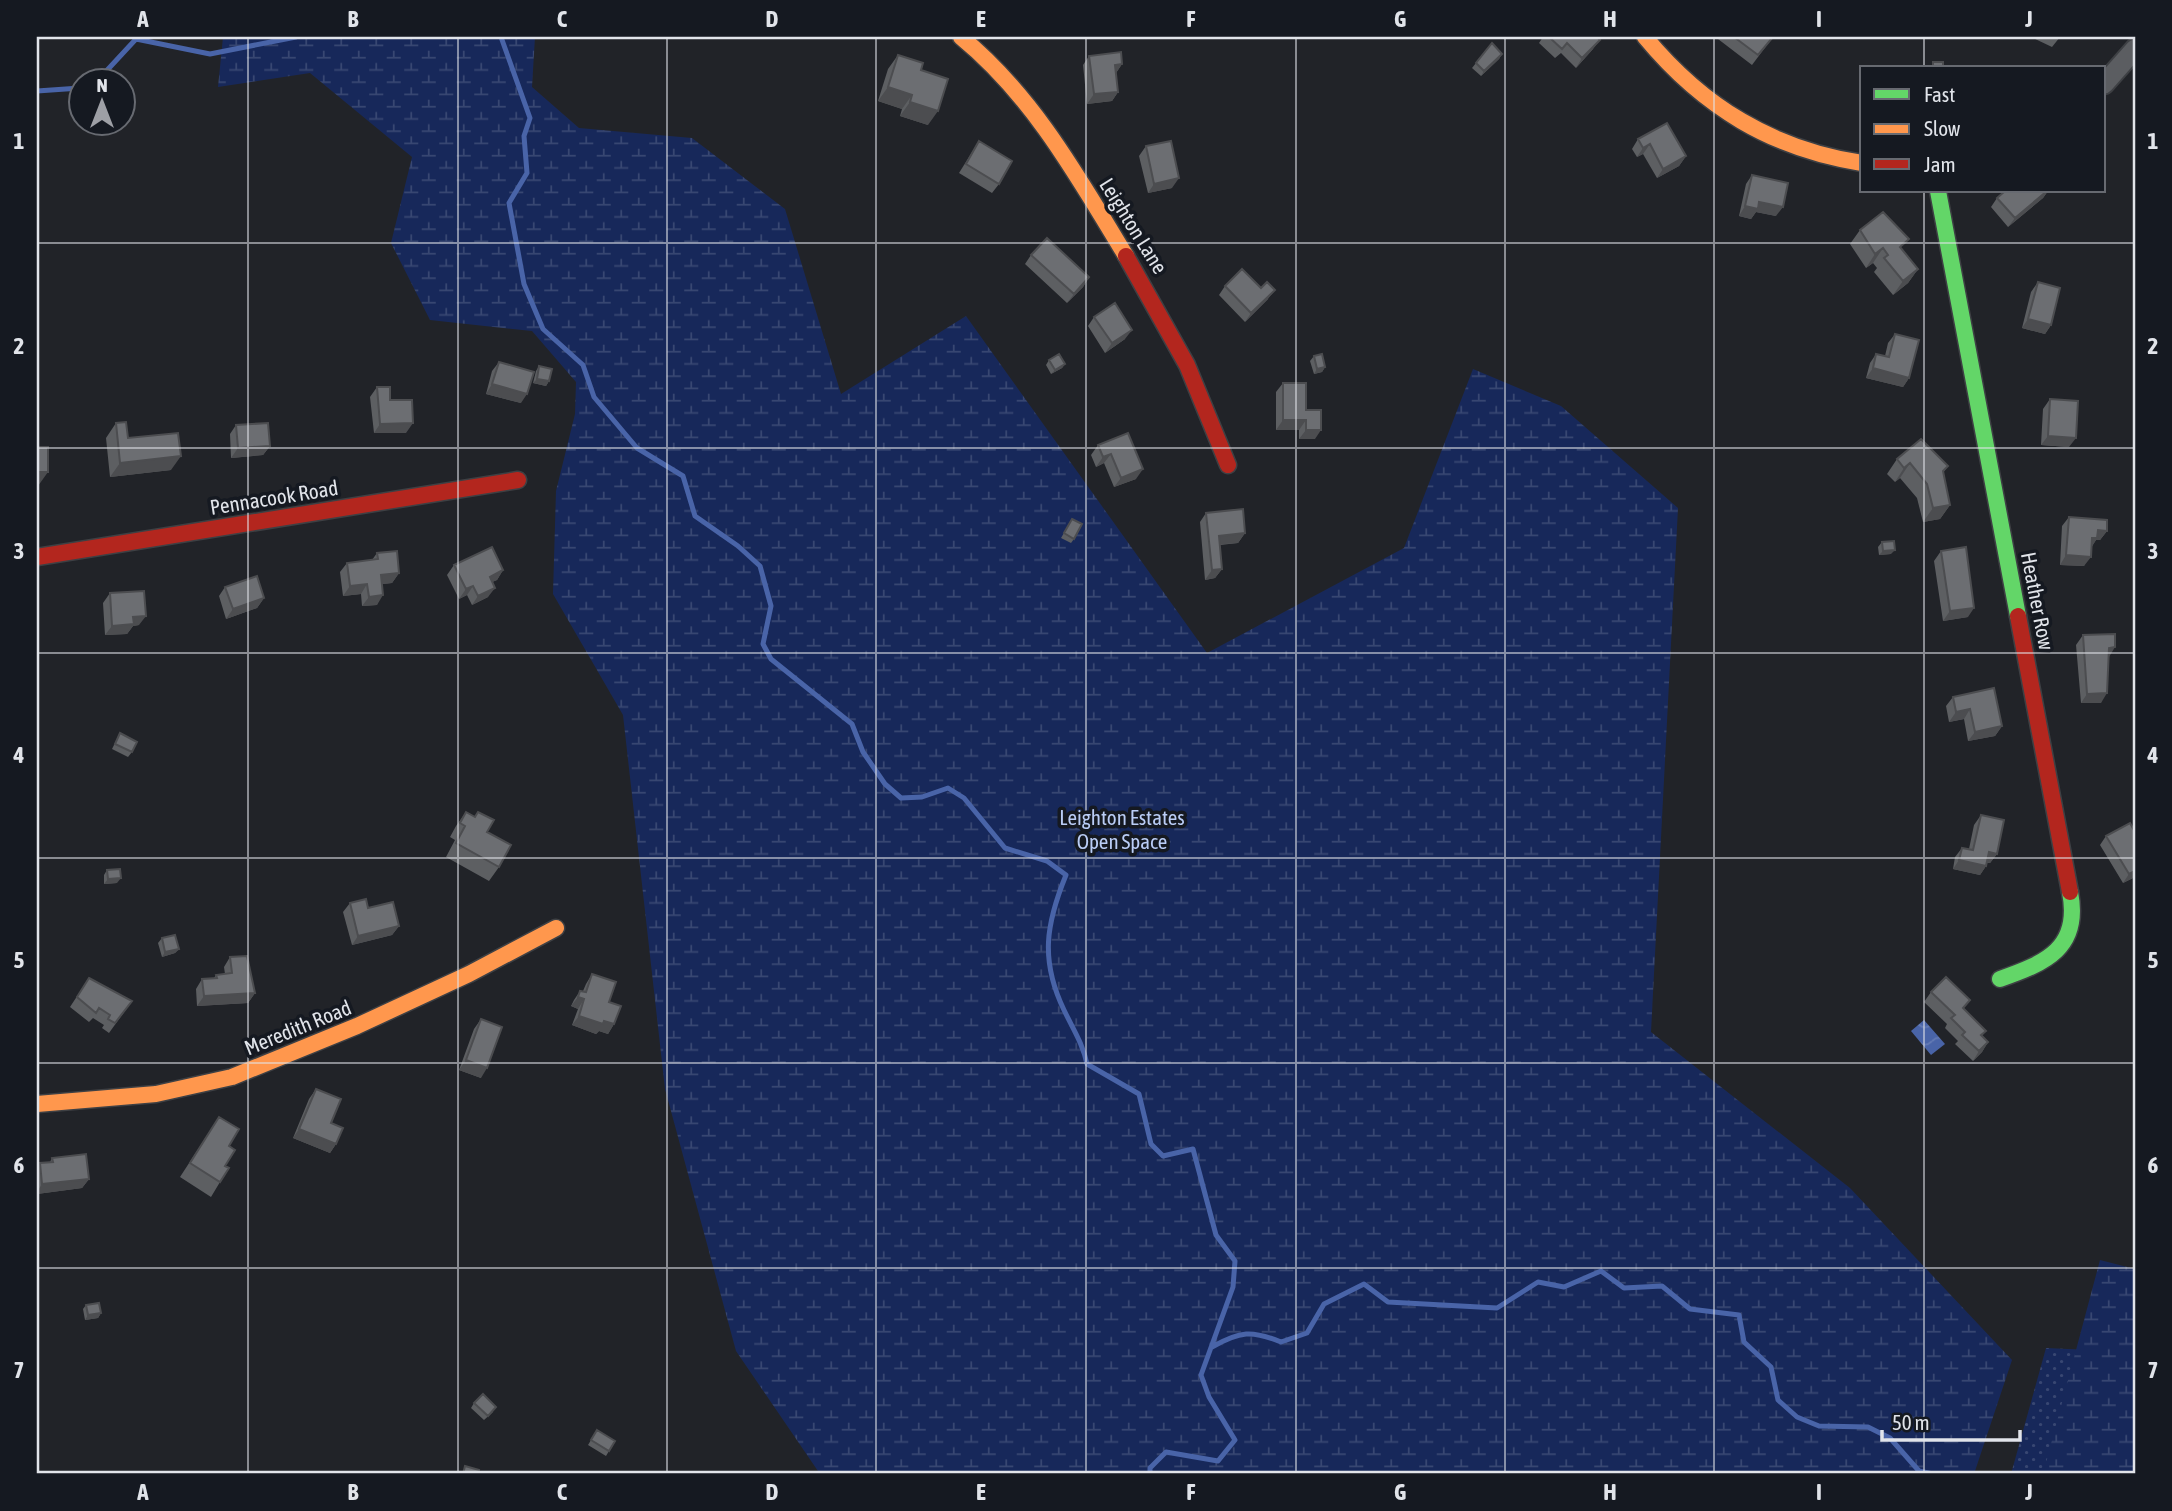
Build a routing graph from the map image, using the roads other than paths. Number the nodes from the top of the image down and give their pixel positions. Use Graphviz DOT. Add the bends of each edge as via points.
graph roads {
  1 [pos="961,37"];
  2 [pos="1644,37"];
  3 [pos="2135,49"];
  4 [pos="2106,82"];
  5 [pos="1860,163"];
  6 [pos="1938,192"];
  7 [pos="1228,465"];
  8 [pos="518,480"];
  9 [pos="37,557"];
  10 [pos="556,928"];
  11 [pos="2000,979"];
  12 [pos="37,1104"];
  1 -- 7 [label="street, Leighton Lane" via="991,59 1046,127 1166,319 1217,430"];
  2 -- 5 [label="street" via="1665,65 1719,111 1773,141 1837,161"];
  3 -- 4 [label="street"];
  6 -- 11 [label="street, Heather Row" via="2073,905 2064,943 2047,963"];
  8 -- 9 [label="street, Pennacook Road"];
  10 -- 12 [label="street, Meredith Road" via="357,1026 232,1077 156,1094"];
}
